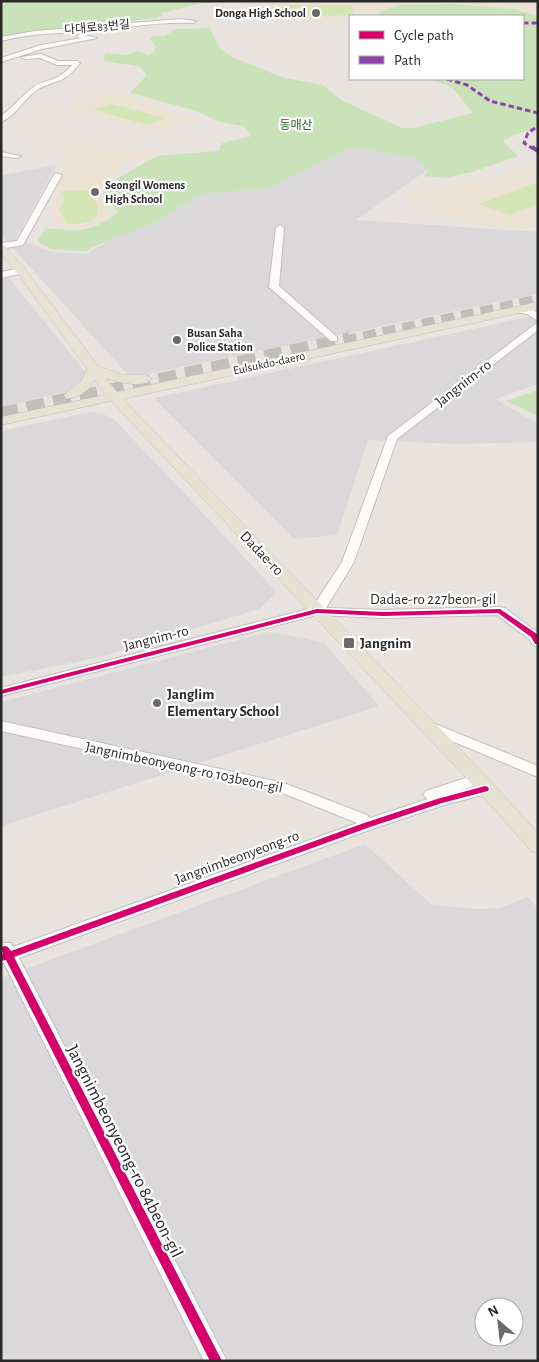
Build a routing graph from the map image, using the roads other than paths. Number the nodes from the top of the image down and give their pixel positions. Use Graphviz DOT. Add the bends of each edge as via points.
graph roads {
  1 [pos="193,21"];
  2 [pos="1,40"];
  3 [pos="1,60"];
  4 [pos="1,120"];
  5 [pos="1,154"];
  6 [pos="17,156"];
  7 [pos="58,175"];
  8 [pos="280,228"];
  9 [pos="1,248"];
  10 [pos="20,271"];
  11 [pos="1,275"];
  12 [pos="538,297"];
  13 [pos="538,306"];
  14 [pos="518,310"];
  15 [pos="537,322"];
  16 [pos="334,339"];
  17 [pos="93,369"];
  18 [pos="146,379"];
  19 [pos="168,384"];
  20 [pos="110,392"];
  21 [pos="69,401"];
  22 [pos="1,409"];
  23 [pos="134,419"];
  24 [pos="1,421"];
  25 [pos="317,611"];
  26 [pos="538,642"];
  27 [pos="1,692"];
  28 [pos="425,725"];
  29 [pos="1,726"];
  30 [pos="538,772"];
  31 [pos="482,784"];
  32 [pos="365,822"];
  33 [pos="538,846"];
  34 [pos="4,953"];
  35 [pos="216,1361"];
  1 -- 2 [label="street, 다대로83번길" via="164,19 33,33"];
  2 -- 3 [label="street" via="44,36 94,38 42,47"];
  3 -- 4 [label="street" via="37,56 57,63 77,63 59,80 34,89"];
  5 -- 6 [label="street"];
  7 -- 9 [label="street" via="20,243"];
  8 -- 16 [label="street" via="274,287"];
  9 -- 10 [label="main road, Dadae-ro"];
  10 -- 11 [label="street"];
  10 -- 17 [label="main road, Dadae-ro"];
  12 -- 16 [label="main road, Eulsukdo-daero"];
  13 -- 14 [label="main road, Eulsukdo-daero"];
  14 -- 15 [label="street" via="530,312"];
  14 -- 19 [label="main road, Eulsukdo-daero"];
  15 -- 25 [label="street, Jangnim-ro" via="392,438 348,562"];
  16 -- 18 [label="main road, Eulsukdo-daero"];
  17 -- 18 [label="main road" via="122,379"];
  17 -- 20 [label="main road, Dadae-ro"];
  17 -- 21 [label="main road" via="87,383"];
  18 -- 20 [label="main road, Eulsukdo-daero"];
  19 -- 20 [label="main road, Eulsukdo-daero"];
  19 -- 23 [label="main road" via="139,400"];
  20 -- 21 [label="main road, Eulsukdo-daero"];
  20 -- 23 [label="main road, Dadae-ro"];
  21 -- 22 [label="main road, Eulsukdo-daero"];
  21 -- 23 [label="main road"];
  21 -- 24 [label="main road, Eulsukdo-daero"];
  23 -- 25 [label="main road, Dadae-ro"];
  25 -- 26 [label="street, Dadae-ro 227beon-gil" via="383,614 500,610"];
  25 -- 27 [label="street, Jangnim-ro"];
  25 -- 28 [label="main road, Dadae-ro"];
  28 -- 30 [label="street"];
  28 -- 31 [label="main road, Dadae-ro"];
  29 -- 32 [label="street, Jangnimbeonyeong-ro 103beon-gil" via="284,788"];
  31 -- 32 [label="street, Jangnimbeonyeong-ro"];
  31 -- 33 [label="main road, Dadae-ro"];
  32 -- 34 [label="street, Jangnimbeonyeong-ro"];
  34 -- 35 [label="street, Jangnimbeonyeong-ro 84beon-gil"];
}
